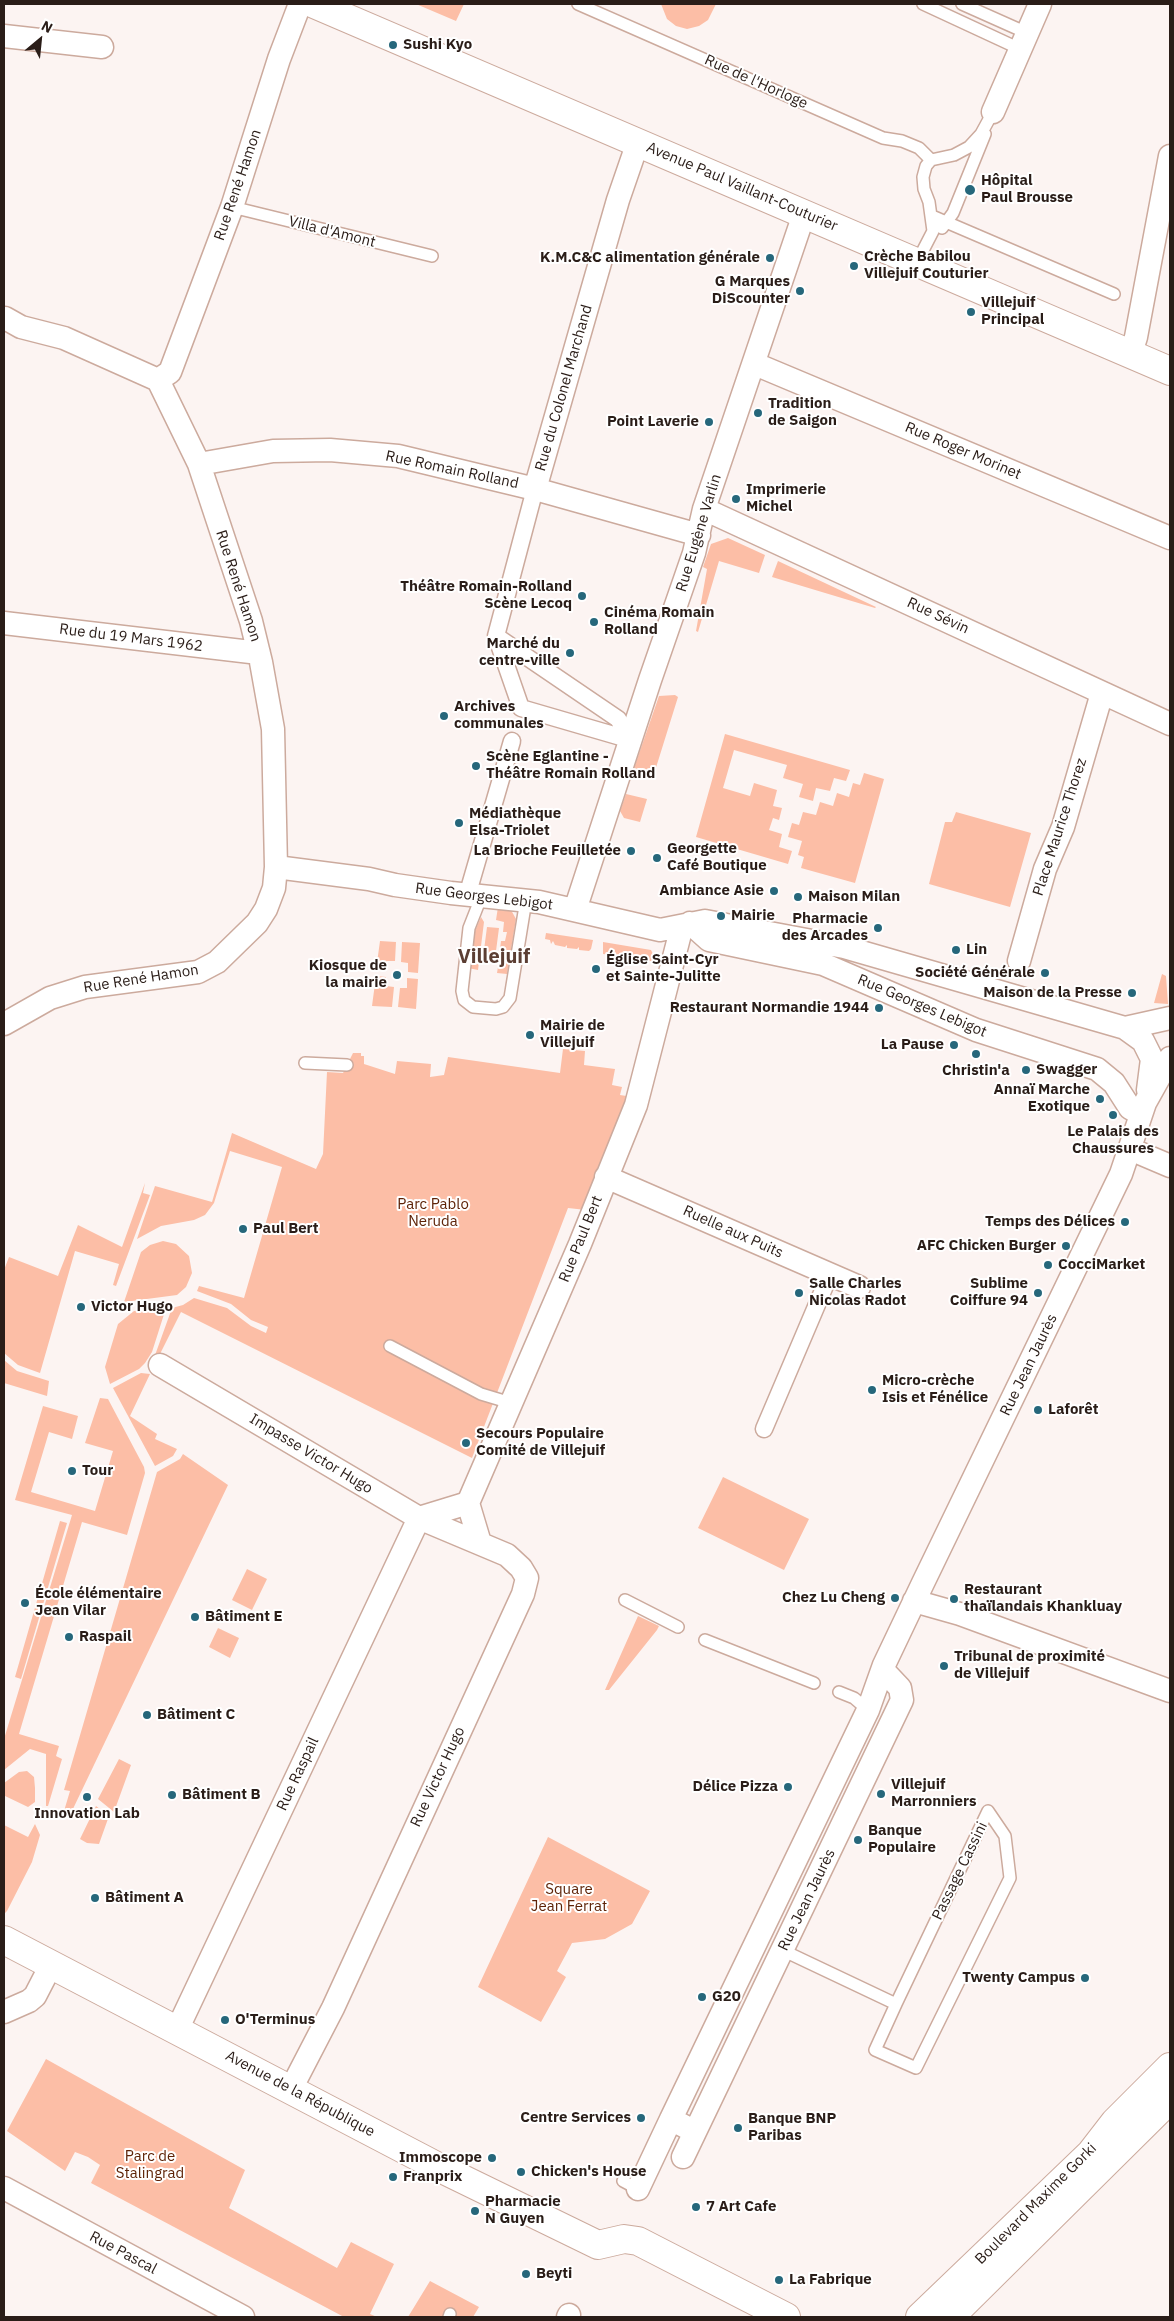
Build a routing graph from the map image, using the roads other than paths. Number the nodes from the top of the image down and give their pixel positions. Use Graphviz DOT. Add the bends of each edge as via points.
graph roads {
  1 [pos="300,4"];
  2 [pos="578,4"];
  3 [pos="923,4"];
  4 [pos="962,4"];
  5 [pos="1040,4"];
  6 [pos="331,7"];
  7 [pos="4,36"];
  8 [pos="1024,41"];
  9 [pos="102,47"];
  10 [pos="993,112"];
  11 [pos="638,142"];
  12 [pos="1170,156"];
  13 [pos="931,160"];
  14 [pos="232,208"];
  15 [pos="804,214"];
  16 [pos="932,216"];
  17 [pos="945,223"];
  18 [pos="432,256"];
  19 [pos="921,264"];
  20 [pos="1114,294"];
  21 [pos="4,314"];
  22 [pos="1131,353"];
  23 [pos="755,364"];
  24 [pos="1170,371"];
  25 [pos="158,380"];
  26 [pos="199,464"];
  27 [pos="535,489"];
  28 [pos="704,510"];
  29 [pos="699,536"];
  30 [pos="1170,538"];
  31 [pos="4,623"];
  32 [pos="496,636"];
  33 [pos="259,653"];
  34 [pos="1102,693"];
  35 [pos="1170,724"];
  36 [pos="632,740"];
  37 [pos="512,741"];
  38 [pos="276,867"];
  39 [pos="476,892"];
  40 [pos="526,900"];
  41 [pos="576,910"];
  42 [pos="686,925"];
  43 [pos="1019,962"];
  44 [pos="1170,1018"];
  45 [pos="4,1024"];
  46 [pos="1126,1028"];
  47 [pos="1170,1058"];
  48 [pos="306,1063"];
  49 [pos="347,1065"];
  50 [pos="1143,1108"];
  51 [pos="1130,1149"];
  52 [pos="1170,1166"];
  53 [pos="606,1177"];
  54 [pos="830,1274"];
  55 [pos="859,1287"];
  56 [pos="390,1346"];
  57 [pos="160,1365"];
  58 [pos="511,1403"];
  59 [pos="764,1428"];
  60 [pos="468,1504"];
  61 [pos="419,1518"];
  62 [pos="480,1543"];
  63 [pos="625,1600"];
  64 [pos="914,1601"];
  65 [pos="678,1627"];
  66 [pos="705,1640"];
  67 [pos="883,1670"];
  68 [pos="814,1683"];
  69 [pos="1170,1691"];
  70 [pos="839,1692"];
  71 [pos="868,1710"];
  72 [pos="4,1940"];
  73 [pos="754,1948"];
  74 [pos="778,1959"];
  75 [pos="51,1965"];
  76 [pos="896,2004"];
  77 [pos="4,2012"];
  78 [pos="178,2030"];
  79 [pos="1168,2082"];
  80 [pos="291,2089"];
  81 [pos="671,2119"];
  82 [pos="695,2132"];
  83 [pos="683,2157"];
  84 [pos="630,2185"];
  85 [pos="4,2188"];
  86 [pos="243,2317"];
  87 [pos="786,2317"];
  88 [pos="920,2317"];
  89 [pos="950,2317"];
  1 -- 14 [label="street, Rue René Hamon" via="279,59"];
  2 -- 13 [label="lane, Rue de l'Horloge" via="883,138 919,148"];
  3 -- 8 [label="lane"];
  4 -- 8 [label="lane"];
  5 -- 8 [label="street"];
  6 -- 11 [label="main road, Avenue Paul Vaillant-Couturier"];
  7 -- 9 [label="street"];
  8 -- 10 [label="street"];
  10 -- 13 [label="lane" via="969,148"];
  10 -- 17 [label="lane" via="968,180"];
  11 -- 15 [label="main road, Avenue Paul Vaillant-Couturier"];
  11 -- 27 [label="street, Rue du Colonel Marchand" via="618,200"];
  12 -- 22 [label="street"];
  13 -- 16 [label="lane" via="923,177"];
  14 -- 18 [label="lane, Villa d'Amont"];
  14 -- 25 [label="street, Rue René Hamon" via="170,372"];
  15 -- 19 [label="main road, Avenue Paul Vaillant-Couturier"];
  15 -- 23 [label="street, Rue Eugène Varlin"];
  16 -- 17 [label="lane"];
  16 -- 19 [label="lane" via="933,231"];
  17 -- 19 [label="lane"];
  17 -- 20 [label="lane"];
  19 -- 22 [label="main road, Avenue Paul Vaillant-Couturier"];
  21 -- 25 [label="street" via="21,327 64,338"];
  22 -- 24 [label="main road, Avenue Paul Vaillant-Couturier"];
  23 -- 28 [label="street, Rue Eugène Varlin"];
  23 -- 30 [label="street, Rue Roger Morinet"];
  25 -- 26 [label="street, Rue René Hamon"];
  26 -- 27 [label="street, Rue Romain Rolland" via="273,451 330,450 398,456"];
  26 -- 33 [label="street, Rue René Hamon"];
  27 -- 29 [label="street, Rue Romain Rolland"];
  27 -- 32 [label="street, Rue du Colonel Marchand"];
  28 -- 29 [label="street, Rue Eugène Varlin"];
  28 -- 34 [label="street, Rue Sévin"];
  29 -- 36 [label="street, Rue Eugène Varlin"];
  31 -- 33 [label="street, Rue du 19 Mars 1962"];
  32 -- 36 [label="street" via="618,719"];
  32 -- 36 [label="street" via="520,712"];
  33 -- 38 [label="street, Rue René Hamon" via="273,729"];
  34 -- 35 [label="street, Rue Sévin"];
  34 -- 43 [label="street, Place Maurice Thorez" via="1063,827 1045,869"];
  36 -- 41 [label="street, Rue Eugène Varlin"];
  37 -- 39 [label="street"];
  38 -- 39 [label="street, Rue Georges Lebigot" via="369,878 423,889"];
  38 -- 45 [label="street, Rue René Hamon" via="274,888 266,909 244,937 217,962 198,972 85,987 50,998"];
  39 -- 40 [label="street, Rue Georges Lebigot"];
  39 -- 40 [label="lane" via="462,991 464,1000 473,1007 496,1009 510,998"];
  40 -- 41 [label="street, Rue Georges Lebigot"];
  41 -- 42 [label="street, Rue Georges Lebigot" via="660,930"];
  42 -- 46 [label="street, Rue Georges Lebigot" via="705,921 844,947"];
  42 -- 50 [label="street, Rue Georges Lebigot" via="709,940 824,964 976,1030 1097,1069 1114,1083 1130,1108"];
  42 -- 53 [label="street, Rue Paul Bert" via="643,1085"];
  44 -- 46 [label="street, Rue Georges Lebigot"];
  46 -- 50 [label="street, Rue Georges Lebigot" via="1144,1041 1152,1059"];
  47 -- 50 [label="street, Rue Jean Jaurès"];
  48 -- 49 [label="lane"];
  50 -- 51 [label="street, Rue Jean Jaurès"];
  51 -- 52 [label="street"];
  51 -- 64 [label="street, Rue Jean Jaurès"];
  53 -- 54 [label="street, Ruelle aux Puits"];
  53 -- 58 [label="street, Rue Paul Bert"];
  54 -- 55 [label="street, Ruelle aux Puits"];
  54 -- 59 [label="street"];
  56 -- 58 [label="lane" via="481,1394"];
  57 -- 61 [label="street, Impasse Victor Hugo"];
  58 -- 60 [label="street, Rue Paul Bert"];
  60 -- 61 [label="street"];
  60 -- 62 [label="street"];
  61 -- 62 [label="street, Rue Victor Hugo"];
  61 -- 78 [label="street, Rue Raspail"];
  62 -- 80 [label="street, Rue Victor Hugo" via="507,1555 521,1568 527,1578 523,1594 332,2008"];
  63 -- 65 [label="lane"];
  64 -- 67 [label="street, Rue Jean Jaurès"];
  64 -- 69 [label="street" via="960,1614"];
  66 -- 68 [label="lane"];
  67 -- 71 [label="street, Rue Jean Jaurès"];
  67 -- 74 [label="street, Rue Jean Jaurès" via="900,1688 902,1700"];
  70 -- 71 [label="lane" via="854,1698"];
  71 -- 73 [label="street, Rue Jean Jaurès"];
  72 -- 75 [label="main road, Avenue de la République"];
  73 -- 74 [label="street"];
  73 -- 81 [label="street, Rue Jean Jaurès"];
  74 -- 76 [label="lane"];
  74 -- 82 [label="street, Rue Jean Jaurès"];
  75 -- 77 [label="street" via="35,1996"];
  75 -- 78 [label="main road, Avenue de la République"];
  76 -- 76 [label="lane, Passage Cassini" via="874,2050 916,2068 1010,1878 1005,1836 988,1811"];
  78 -- 80 [label="main road, Avenue de la République"];
  79 -- 88 [label="main road, Boulevard Maxime Gorki" via="1115,2122 1091,2153"];
  79 -- 89 [label="main road, Boulevard Maxime Gorki"];
  80 -- 87 [label="main road, Avenue de la République" via="598,2245 624,2239 638,2241"];
  81 -- 82 [label="street"];
  81 -- 84 [label="street, Rue Jean Jaurès"];
  82 -- 83 [label="street, Rue Jean Jaurès"];
  85 -- 86 [label="street, Rue Pascal"];
}
